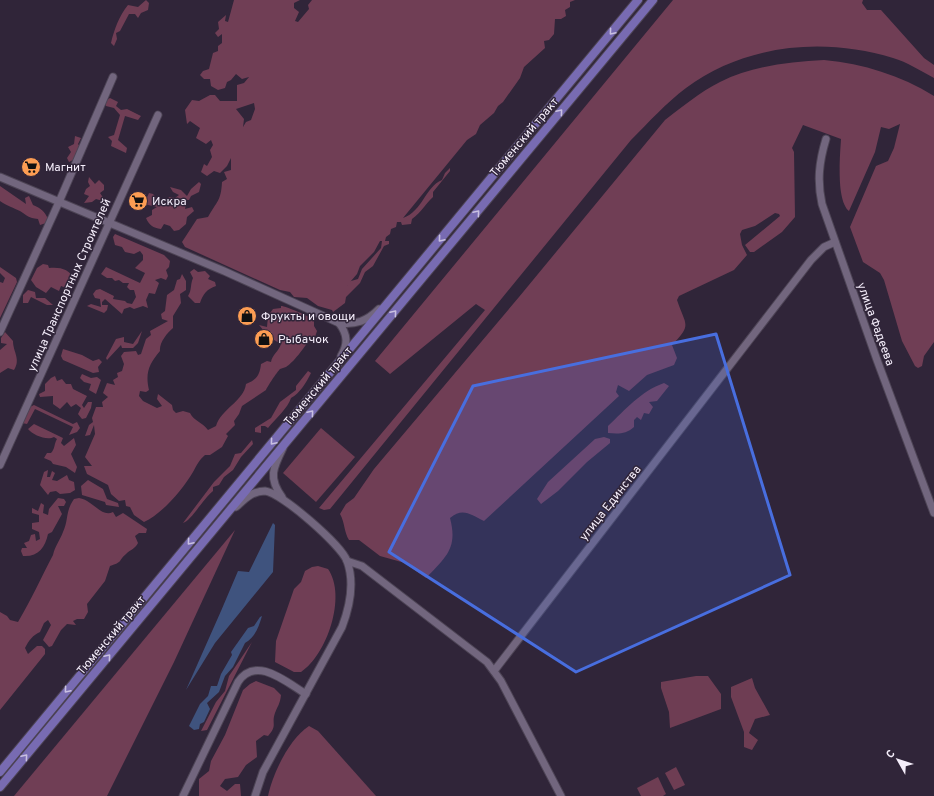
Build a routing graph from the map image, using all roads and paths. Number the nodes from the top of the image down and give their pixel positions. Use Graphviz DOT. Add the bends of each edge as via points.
graph roads {
  1 [pos="638,0"];
  2 [pos="653,0"];
  3 [pos="113,77"];
  4 [pos="158,115"];
  5 [pos="826,139"];
  6 [pos="0,177"];
  7 [pos="59,202"];
  8 [pos="110,224"];
  9 [pos="835,242"];
  10 [pos="401,288"];
  11 [pos="339,323"];
  12 [pos="0,332"];
  13 [pos="334,368"];
  14 [pos="286,443"];
  15 [pos="0,465"];
  16 [pos="285,501"];
  17 [pos="934,513"];
  18 [pos="227,515"];
  19 [pos="347,561"];
  20 [pos="494,671"];
  21 [pos="306,694"];
  22 [pos="0,772"];
  23 [pos="0,788"];
  24 [pos="182,796"];
  25 [pos="254,796"];
  26 [pos="561,796"];
  1 -- 10 [label="main road, Тюменский тракт, one-way"];
  14 -- 2 [label="main road, Тюменский тракт, one-way"];
  3 -- 7 [label="street"];
  4 -- 8 [label="street, улица Транспортных Строителей"];
  5 -- 9 [label="street, улица Фадеева" via="818,178 822,204"];
  6 -- 7 [label="street"];
  7 -- 8 [label="street"];
  7 -- 12 [label="street"];
  8 -- 11 [label="street" via="224,271"];
  8 -- 15 [label="street, улица Транспортных Строителей"];
  9 -- 17 [label="street, улица Фадеева"];
  9 -- 20 [label="street, улица Единства" via="824,247 811,260"];
  10 -- 11 [label="street" via="368,319 358,323"];
  10 -- 13 [label="main road, Тюменский тракт"];
  11 -- 13 [label="street" via="346,334 347,343"];
  13 -- 22 [label="main road, Тюменский тракт, one-way"];
  14 -- 16 [label="street" via="276,462 273,475 275,486"];
  14 -- 18 [label="main road, Тюменский тракт"];
  16 -- 18 [label="street" via="270,492 256,492"];
  16 -- 19 [label="street" via="332,540"];
  23 -- 18 [label="main road, Тюменский тракт, one-way"];
  19 -- 20 [label="street" via="357,563 370,572 476,652"];
  19 -- 21 [label="street" via="351,584 346,617"];
  20 -- 26 [label="street"];
  21 -- 24 [label="street" via="267,671 255,670 246,673 238,682"];
  21 -- 25 [label="street" via="263,772"];
}
